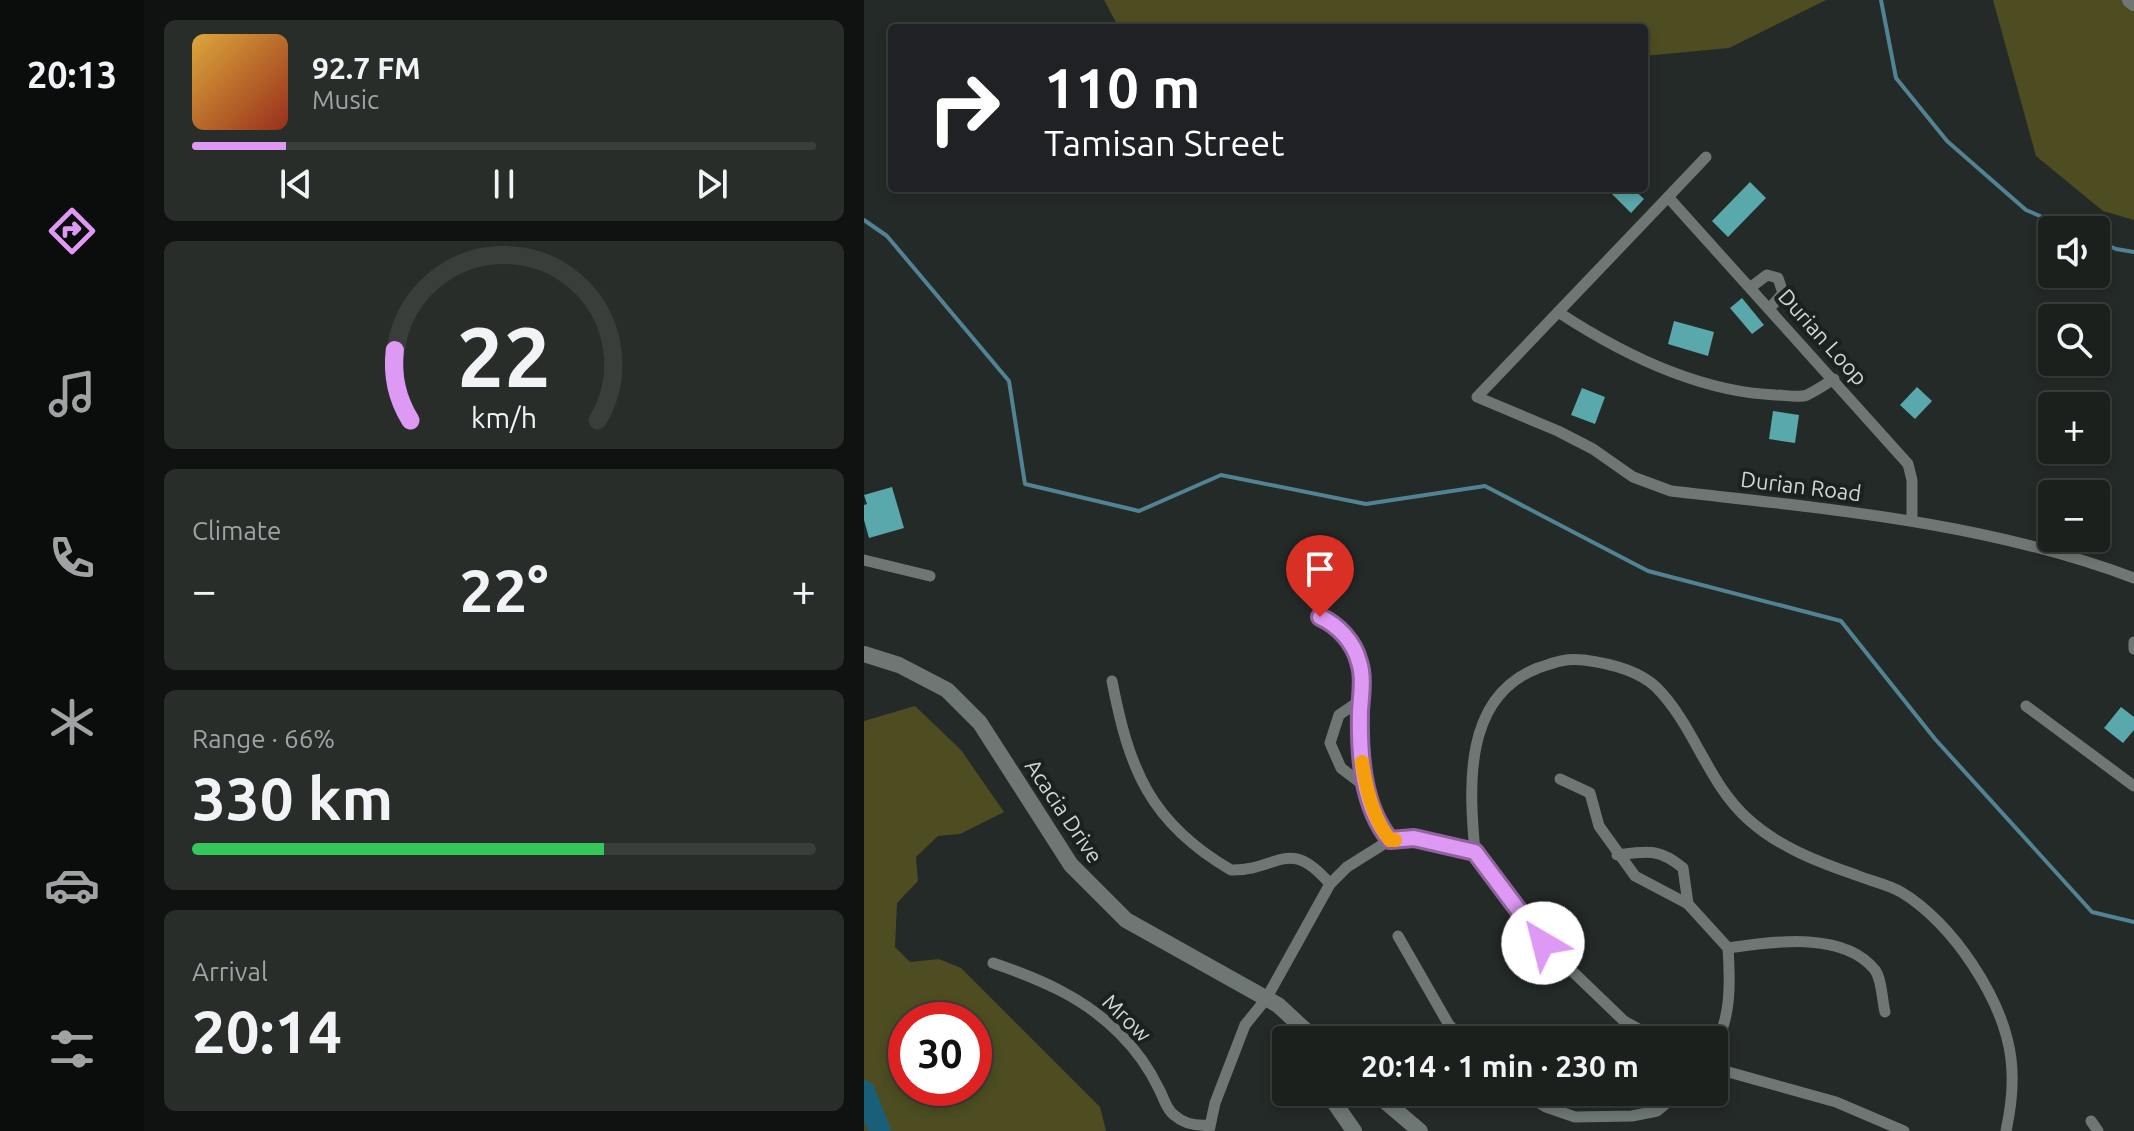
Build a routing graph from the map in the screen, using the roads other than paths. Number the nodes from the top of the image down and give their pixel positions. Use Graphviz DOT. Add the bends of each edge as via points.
graph roads {
  1 [pos="1706,157"];
  2 [pos="1668,197"];
  3 [pos="1751,287"];
  4 [pos="1770,308"];
  5 [pos="1558,312"];
  6 [pos="1834,379"];
  7 [pos="1912,519"];
  8 [pos="864,560"];
  9 [pos="930,576"];
  10 [pos="2134,578"];
  11 [pos="1320,617"];
  12 [pos="2134,642"];
  13 [pos="2134,649"];
  14 [pos="864,654"];
  15 [pos="1112,681"];
  16 [pos="1361,700"];
  17 [pos="2026,706"];
  18 [pos="1560,779"];
  19 [pos="2134,786"];
  20 [pos="1366,787"];
  21 [pos="1390,840"];
  22 [pos="1475,852"];
  23 [pos="1617,855"];
  24 [pos="1330,884"];
  25 [pos="1688,904"];
  26 [pos="1398,936"];
  27 [pos="1728,948"];
  28 [pos="993,963"];
  29 [pos="1266,999"];
  30 [pos="1282,1008"];
  31 [pos="1885,1012"];
  32 [pos="1293,1026"];
  33 [pos="1301,1026"];
  34 [pos="1450,1026"];
  35 [pos="1633,1026"];
  36 [pos="1722,1026"];
  37 [pos="1728,1072"];
  38 [pos="1337,1106"];
  39 [pos="1391,1106"];
  40 [pos="1544,1106"];
  41 [pos="1663,1106"];
  42 [pos="1208,1128"];
  43 [pos="1354,1131"];
  44 [pos="1420,1131"];
  45 [pos="1904,1131"];
  46 [pos="2006,1131"];
  1 -- 2 [label="street"];
  2 -- 3 [label="street, Durian Loop"];
  2 -- 5 [label="street"];
  3 -- 4 [label="street, Durian Loop"];
  3 -- 4 [label="street" via="1767,275 1778,278 1783,293"];
  4 -- 6 [label="street, Durian Loop"];
  5 -- 6 [label="street" via="1620,349 1712,384 1806,396"];
  5 -- 7 [label="street, Durian Road" via="1477,397 1558,431 1633,477 1671,491"];
  6 -- 7 [label="street, Durian Loop" via="1908,464"];
  7 -- 10 [label="street, Durian Road" via="2074,555"];
  8 -- 9 [label="street"];
  11 -- 16 [label="street" via="1343,633 1359,661"];
  12 -- 13 [label="street"];
  14 -- 29 [label="street, Acacia Drive" via="947,690 980,723 1071,865 1118,913"];
  15 -- 24 [label="street" via="1120,724 1142,783 1191,845 1231,870 1293,857 1314,865"];
  16 -- 20 [label="street"];
  16 -- 20 [label="street" via="1339,715 1330,743 1341,768"];
  17 -- 19 [label="street"];
  18 -- 23 [label="street" via="1590,793 1599,826"];
  20 -- 21 [label="street"];
  21 -- 22 [label="street" via="1414,838"];
  21 -- 24 [label="street"];
  22 -- 35 [label="street" via="1543,943"];
  22 -- 46 [label="street" via="1470,793 1476,738 1494,699 1525,673 1565,658 1611,663 1655,685 1686,727 1716,783 1749,820 1799,854 1899,891 1932,915 1971,963 1997,1011 2011,1058"];
  23 -- 25 [label="street" via="1635,876"];
  23 -- 25 [label="street" via="1666,854 1683,868"];
  24 -- 29 [label="street"];
  25 -- 27 [label="street"];
  26 -- 34 [label="street"];
  27 -- 31 [label="street" via="1790,940 1857,955 1876,972"];
  27 -- 36 [label="street"];
  28 -- 42 [label="street, Mrow" via="1052,984 1093,1011 1143,1063 1168,1110 1188,1124"];
  29 -- 30 [label="street, Acacia Drive"];
  29 -- 42 [label="street" via="1245,1025"];
  30 -- 32 [label="street, Acacia Drive"];
  30 -- 33 [label="street, Acacia Drive"];
  37 -- 45 [label="street" via="1836,1102"];
  38 -- 43 [label="street"];
  39 -- 44 [label="street"];
  40 -- 41 [label="street" via="1575,1117 1632,1116"];
}
